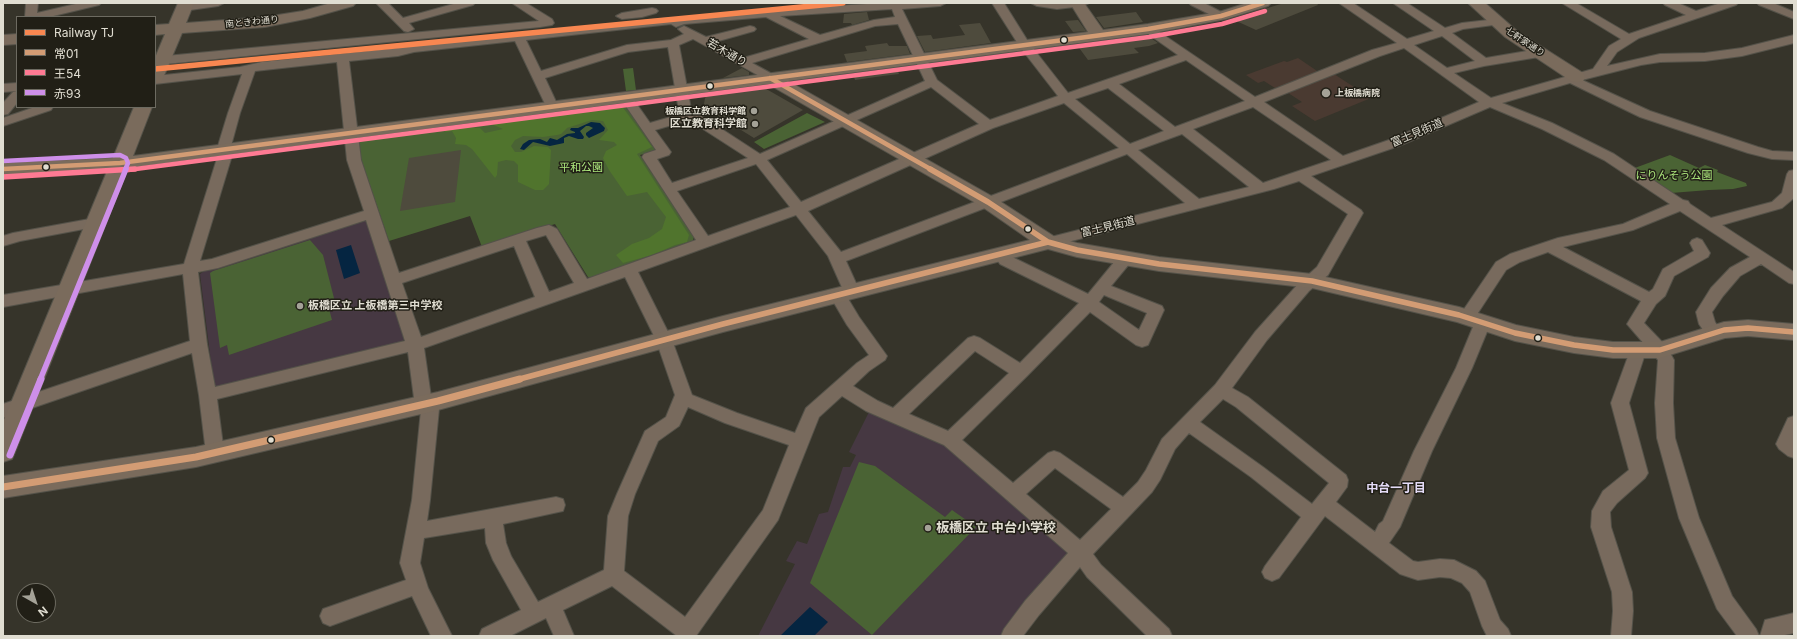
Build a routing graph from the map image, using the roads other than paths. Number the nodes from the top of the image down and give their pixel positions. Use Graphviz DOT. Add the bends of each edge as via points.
graph roads {
  1 [pos="32,3"];
  2 [pos="95,3"];
  3 [pos="218,3"];
  4 [pos="348,3"];
  5 [pos="382,3"];
  6 [pos="468,3"];
  7 [pos="518,3"];
  8 [pos="639,3"];
  9 [pos="940,3"];
  10 [pos="998,3"];
  11 [pos="1037,3"];
  12 [pos="1195,3"];
  13 [pos="1263,3"];
  14 [pos="1345,3"];
  15 [pos="1399,3"];
  16 [pos="1476,3"];
  17 [pos="1589,3"];
  18 [pos="1669,3"];
  19 [pos="1732,3"];
  20 [pos="1763,3"];
  21 [pos="747,4"];
  22 [pos="895,4"];
  23 [pos="1080,4"];
  24 [pos="1569,4"];
  25 [pos="1719,5"];
  26 [pos="184,6"];
  27 [pos="655,12"];
  28 [pos="769,13"];
  29 [pos="1695,15"];
  30 [pos="31,16"];
  31 [pos="38,16"];
  32 [pos="1221,16"];
  33 [pos="1794,16"];
  34 [pos="902,20"];
  35 [pos="401,22"];
  36 [pos="1497,22"];
  37 [pos="548,23"];
  38 [pos="674,23"];
  39 [pos="175,28"];
  40 [pos="1148,28"];
  41 [pos="750,29"];
  42 [pos="156,30"];
  43 [pos="1444,32"];
  44 [pos="694,34"];
  45 [pos="1098,35"];
  46 [pos="413,36"];
  47 [pos="519,37"];
  48 [pos="16,39"];
  49 [pos="819,39"];
  50 [pos="1629,39"];
  51 [pos="1794,39"];
  52 [pos="3,40"];
  53 [pos="706,41"];
  54 [pos="1405,43"];
  55 [pos="673,44"];
  56 [pos="1024,45"];
  57 [pos="1539,53"];
  58 [pos="1187,56"];
  59 [pos="343,58"];
  60 [pos="920,58"];
  61 [pos="742,62"];
  62 [pos="1484,62"];
  63 [pos="250,68"];
  64 [pos="156,71"];
  65 [pos="1445,72"];
  66 [pos="1597,72"];
  67 [pos="16,76"];
  68 [pos="538,76"];
  69 [pos="3,78"];
  70 [pos="770,78"];
  71 [pos="1574,78"];
  72 [pos="932,82"];
  73 [pos="1110,83"];
  74 [pos="16,87"];
  75 [pos="3,88"];
  76 [pos="680,89"];
  77 [pos="16,96"];
  78 [pos="625,96"];
  79 [pos="1066,98"];
  80 [pos="1254,101"];
  81 [pos="1490,102"];
  82 [pos="552,106"];
  83 [pos="45,108"];
  84 [pos="143,108"];
  85 [pos="3,111"];
  86 [pos="691,115"];
  87 [pos="844,120"];
  88 [pos="3,122"];
  89 [pos="988,125"];
  90 [pos="648,128"];
  91 [pos="1178,130"];
  92 [pos="351,132"];
  93 [pos="1794,142"];
  94 [pos="1129,148"];
  95 [pos="226,149"];
  96 [pos="1793,156"];
  97 [pos="759,159"];
  98 [pos="912,159"];
  99 [pos="1341,161"];
  100 [pos="120,162"];
  101 [pos="3,169"];
  102 [pos="1794,174"];
  103 [pos="1300,175"];
  104 [pos="1260,188"];
  105 [pos="668,189"];
  106 [pos="988,202"];
  107 [pos="1196,204"];
  108 [pos="1683,204"];
  109 [pos="799,209"];
  110 [pos="372,213"];
  111 [pos="95,223"];
  112 [pos="1710,223"];
  113 [pos="518,239"];
  114 [pos="3,241"];
  115 [pos="705,242"];
  116 [pos="1048,242"];
  117 [pos="1697,243"];
  118 [pos="1549,246"];
  119 [pos="1000,254"];
  120 [pos="1761,258"];
  121 [pos="838,259"];
  122 [pos="1125,259"];
  123 [pos="190,268"];
  124 [pos="629,270"];
  125 [pos="1794,279"];
  126 [pos="393,281"];
  127 [pos="1312,281"];
  128 [pos="583,286"];
  129 [pos="1101,288"];
  130 [pos="70,289"];
  131 [pos="845,294"];
  132 [pos="544,299"];
  133 [pos="1650,300"];
  134 [pos="3,301"];
  135 [pos="1088,303"];
  136 [pos="1475,320"];
  137 [pos="1794,332"];
  138 [pos="1714,333"];
  139 [pos="664,340"];
  140 [pos="199,344"];
  141 [pos="415,345"];
  142 [pos="1660,350"];
  143 [pos="1638,351"];
  144 [pos="1021,372"];
  145 [pos="840,387"];
  146 [pos="1221,390"];
  147 [pos="208,395"];
  148 [pos="683,398"];
  149 [pos="428,403"];
  150 [pos="12,408"];
  151 [pos="896,416"];
  152 [pos="1188,423"];
  153 [pos="1794,423"];
  154 [pos="950,440"];
  155 [pos="800,442"];
  156 [pos="1794,451"];
  157 [pos="3,452"];
  158 [pos="215,453"];
  159 [pos="3,487"];
  160 [pos="1013,495"];
  161 [pos="556,505"];
  162 [pos="1124,508"];
  163 [pos="1318,510"];
  164 [pos="493,518"];
  165 [pos="416,531"];
  166 [pos="1378,546"];
  167 [pos="1081,553"];
  168 [pos="1272,572"];
  169 [pos="614,575"];
  170 [pos="418,585"];
  171 [pos="542,610"];
  172 [pos="330,616"];
  173 [pos="1794,623"];
  174 [pos="442,636"];
  175 [pos="489,636"];
  176 [pos="564,636"];
  177 [pos="1011,636"];
  178 [pos="1162,636"];
  179 [pos="1501,636"];
  180 [pos="1621,636"];
  181 [pos="1749,636"];
  182 [pos="1770,636"];
  1 -- 30 [label="street"];
  2 -- 31 [label="street"];
  3 -- 26 [label="street"];
  4 -- 39 [label="street, 南ときわ通り" via="279,20"];
  5 -- 35 [label="street"];
  6 -- 35 [label="street"];
  7 -- 37 [label="street"];
  8 -- 27 [label="street, 若木通り"];
  9 -- 22 [label="street"];
  10 -- 56 [label="street"];
  11 -- 23 [label="street" via="1052,6"];
  12 -- 32 [label="street"];
  13 -- 32 [label="street"];
  14 -- 54 [label="street"];
  15 -- 43 [label="street"];
  16 -- 36 [label="street, 七軒家通り"];
  17 -- 24 [label="street"];
  18 -- 29 [label="street"];
  19 -- 25 [label="street"];
  20 -- 33 [label="street"];
  21 -- 27 [label="street"];
  22 -- 28 [label="street"];
  22 -- 34 [label="street"];
  23 -- 45 [label="street"];
  24 -- 50 [label="street"];
  25 -- 29 [label="street"];
  26 -- 39 [label="street"];
  27 -- 37 [label="street"];
  27 -- 38 [label="street, 若木通り"];
  28 -- 38 [label="street"];
  28 -- 49 [label="street"];
  29 -- 50 [label="street" via="1647,30"];
  32 -- 40 [label="street"];
  34 -- 49 [label="street" via="874,23"];
  34 -- 60 [label="street"];
  35 -- 46 [label="street"];
  36 -- 43 [label="street" via="1462,26"];
  36 -- 57 [label="street, 七軒家通り"];
  37 -- 46 [label="street"];
  38 -- 44 [label="street, 若木通り"];
  38 -- 47 [label="street"];
  39 -- 42 [label="street, 南ときわ通り"];
  39 -- 64 [label="street"];
  40 -- 45 [label="street"];
  40 -- 58 [label="street"];
  41 -- 53 [label="street"];
  43 -- 54 [label="street"];
  43 -- 62 [label="street"];
  44 -- 53 [label="street, 若木通り"];
  44 -- 55 [label="street"];
  45 -- 56 [label="street"];
  46 -- 64 [label="street"];
  47 -- 59 [label="street"];
  47 -- 68 [label="street"];
  48 -- 52 [label="street"];
  49 -- 61 [label="street"];
  50 -- 66 [label="street" via="1612,50"];
  51 -- 66 [label="street, 富士見街道" via="1742,52 1647,60"];
  53 -- 61 [label="street, 若木通り"];
  54 -- 65 [label="street"];
  54 -- 80 [label="street"];
  55 -- 68 [label="street" via="627,50"];
  55 -- 76 [label="street"];
  56 -- 60 [label="street"];
  56 -- 79 [label="street"];
  57 -- 62 [label="street"];
  57 -- 71 [label="street, 七軒家通り"];
  58 -- 73 [label="street"];
  58 -- 80 [label="street"];
  59 -- 63 [label="street"];
  59 -- 92 [label="street"];
  60 -- 70 [label="street"];
  60 -- 72 [label="street"];
  61 -- 70 [label="street, 若木通り"];
  62 -- 65 [label="street"];
  63 -- 64 [label="street"];
  63 -- 95 [label="street" via="234,113"];
  65 -- 81 [label="street"];
  66 -- 71 [label="street, 富士見街道"];
  67 -- 69 [label="street"];
  68 -- 82 [label="street"];
  70 -- 76 [label="street"];
  70 -- 87 [label="street, 若木通り"];
  71 -- 81 [label="street, 富士見街道"];
  71 -- 96 [label="street" via="1599,94 1665,121 1753,150 1772,155"];
  72 -- 87 [label="street"];
  72 -- 89 [label="street"];
  73 -- 79 [label="street"];
  73 -- 91 [label="street"];
  74 -- 75 [label="street"];
  76 -- 78 [label="street"];
  76 -- 86 [label="street" via="685,111"];
  77 -- 85 [label="street"];
  78 -- 82 [label="street"];
  78 -- 90 [label="street"];
  79 -- 89 [label="street"];
  79 -- 94 [label="street"];
  80 -- 91 [label="street"];
  80 -- 99 [label="street"];
  81 -- 99 [label="street, 富士見街道" via="1394,143"];
  81 -- 108 [label="street" via="1595,149"];
  82 -- 92 [label="street"];
  83 -- 88 [label="street"];
  84 -- 100 [label="street"];
  86 -- 90 [label="street"];
  86 -- 97 [label="street"];
  87 -- 97 [label="street"];
  87 -- 98 [label="street, 若木通り"];
  89 -- 98 [label="street"];
  90 -- 105 [label="street" via="664,152 649,156"];
  91 -- 94 [label="street"];
  91 -- 104 [label="street"];
  92 -- 95 [label="street"];
  92 -- 110 [label="street" via="354,160"];
  93 -- 96 [label="street"];
  94 -- 106 [label="street"];
  94 -- 107 [label="street"];
  95 -- 100 [label="street"];
  95 -- 123 [label="street"];
  97 -- 105 [label="street"];
  97 -- 109 [label="street"];
  98 -- 106 [label="street, 若木通り"];
  98 -- 109 [label="street"];
  99 -- 103 [label="street, 富士見街道"];
  100 -- 101 [label="street"];
  100 -- 111 [label="street"];
  102 -- 112 [label="street" via="1789,195 1776,205"];
  103 -- 104 [label="street, 富士見街道"];
  103 -- 127 [label="street" via="1356,214 1323,272"];
  104 -- 107 [label="street, 富士見街道"];
  105 -- 115 [label="street"];
  106 -- 116 [label="street, 若木通り"];
  106 -- 121 [label="street"];
  107 -- 116 [label="street, 富士見街道"];
  108 -- 112 [label="street"];
  108 -- 118 [label="street" via="1628,227"];
  109 -- 115 [label="street"];
  109 -- 121 [label="street"];
  110 -- 123 [label="street" via="213,264"];
  110 -- 126 [label="street"];
  111 -- 114 [label="street" via="18,236"];
  111 -- 130 [label="street"];
  112 -- 120 [label="street"];
  113 -- 126 [label="street"];
  113 -- 128 [label="street" via="542,231 552,232"];
  113 -- 132 [label="street"];
  115 -- 124 [label="street"];
  116 -- 119 [label="street, 富士見街道"];
  116 -- 122 [label="street, 若木通り"];
  117 -- 133 [label="street" via="1703,253 1668,274 1659,292"];
  118 -- 133 [label="street"];
  118 -- 136 [label="street" via="1501,266 1491,279"];
  119 -- 131 [label="street, 富士見街道"];
  119 -- 135 [label="street" via="1005,260 1081,297"];
  120 -- 125 [label="street"];
  120 -- 138 [label="street" via="1734,272 1704,312 1707,324"];
  121 -- 131 [label="street"];
  122 -- 127 [label="street, 若木通り"];
  122 -- 129 [label="street"];
  123 -- 130 [label="street"];
  123 -- 140 [label="street"];
  124 -- 128 [label="street"];
  124 -- 139 [label="street"];
  126 -- 141 [label="street"];
  127 -- 136 [label="street, 若木通り"];
  127 -- 146 [label="street" via="1261,336"];
  128 -- 132 [label="street"];
  129 -- 135 [label="street"];
  129 -- 135 [label="street" via="1156,310 1142,341"];
  130 -- 134 [label="street"];
  130 -- 150 [label="street"];
  131 -- 139 [label="street, 富士見街道"];
  131 -- 145 [label="street" via="853,322 879,356"];
  132 -- 141 [label="street"];
  133 -- 142 [label="street" via="1635,324"];
  135 -- 144 [label="street"];
  136 -- 143 [label="street, 若木通り" via="1515,333 1574,345"];
  136 -- 166 [label="street" via="1464,368 1423,450 1390,527"];
  137 -- 138 [label="street, 若木通り" via="1748,328"];
  138 -- 142 [label="street, 若木通り"];
  139 -- 148 [label="street"];
  139 -- 149 [label="street, 富士見街道"];
  140 -- 147 [label="street"];
  140 -- 150 [label="street"];
  141 -- 147 [label="street"];
  141 -- 149 [label="street" via="423,398"];
  142 -- 143 [label="street, 若木通り"];
  142 -- 181 [label="street" via="1666,360 1666,438 1689,518 1724,602"];
  143 -- 180 [label="street" via="1620,403 1639,473 1610,497 1601,511 1601,527 1622,592"];
  144 -- 151 [label="street" via="974,342"];
  144 -- 154 [label="street"];
  145 -- 151 [label="street" via="872,406"];
  145 -- 155 [label="street" via="812,413"];
  146 -- 152 [label="street"];
  146 -- 163 [label="street" via="1242,402 1339,480 1338,487"];
  147 -- 158 [label="street"];
  148 -- 155 [label="street"];
  148 -- 169 [label="street" via="673,421 651,436 626,494 618,516"];
  149 -- 158 [label="street, 富士見街道"];
  149 -- 165 [label="street" via="430,409"];
  150 -- 157 [label="street"];
  151 -- 154 [label="street"];
  152 -- 162 [label="street" via="1168,444 1145,487"];
  152 -- 163 [label="street" via="1257,472"];
  153 -- 156 [label="street" via="1785,444"];
  154 -- 160 [label="street"];
  155 -- 169 [label="street" via="771,514 687,631"];
  158 -- 159 [label="street, 富士見街道"];
  160 -- 162 [label="street" via="1054,458"];
  160 -- 167 [label="street"];
  161 -- 164 [label="street"];
  162 -- 167 [label="street"];
  163 -- 166 [label="street"];
  163 -- 168 [label="street"];
  164 -- 165 [label="street"];
  164 -- 171 [label="street" via="496,543 503,560"];
  165 -- 170 [label="street" via="410,563"];
  166 -- 179 [label="street" via="1407,568 1418,571 1454,569 1469,577 1478,587 1492,626"];
  167 -- 177 [label="street"];
  167 -- 178 [label="street" via="1094,571"];
  169 -- 171 [label="street"];
  170 -- 172 [label="street"];
  170 -- 174 [label="street"];
  171 -- 175 [label="street"];
  171 -- 176 [label="street"];
  173 -- 182 [label="street" via="1772,627"];
}
